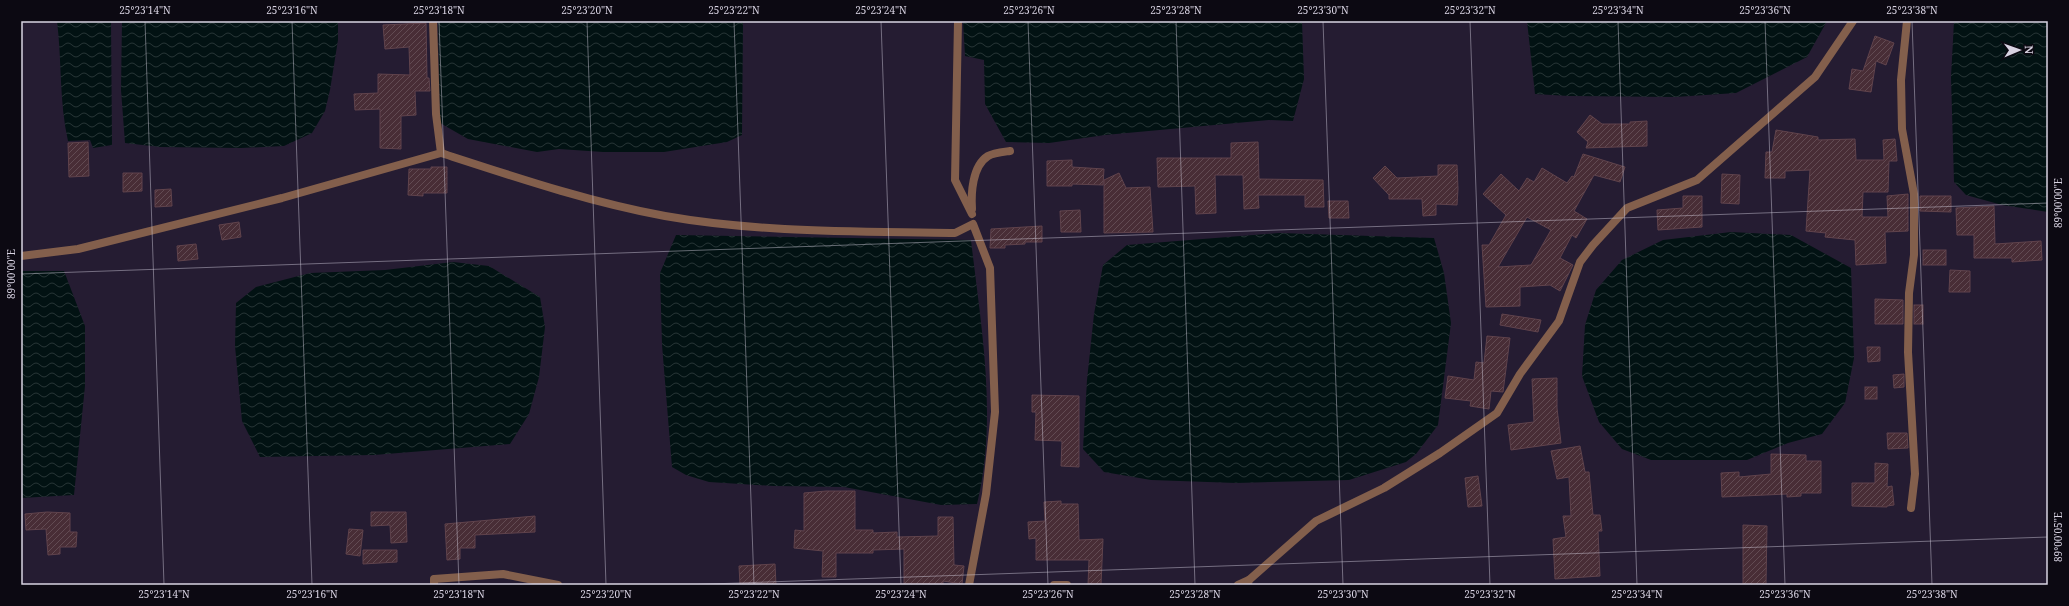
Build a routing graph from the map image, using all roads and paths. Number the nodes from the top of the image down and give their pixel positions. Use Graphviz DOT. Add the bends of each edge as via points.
graph roads {
  1 [pos="433,21"];
  2 [pos="958,21"];
  3 [pos="1853,21"];
  4 [pos="1907,21"];
  5 [pos="1010,151"];
  6 [pos="441,154"];
  7 [pos="972,214"];
  8 [pos="973,224"];
  9 [pos="21,256"];
  10 [pos="1911,508"];
  11 [pos="1248,583"];
  12 [pos="434,585"];
  13 [pos="558,585"];
  14 [pos="970,585"];
  15 [pos="1054,585"];
  16 [pos="1067,585"];
  17 [pos="1238,585"];
  1 -- 6 [label="street" via="436,114"];
  2 -- 7 [label="street" via="955,180"];
  3 -- 11 [label="street" via="1815,77 1697,180 1627,208 1593,245 1580,262 1559,321 1520,374 1497,413 1384,488 1316,521"];
  4 -- 10 [label="street" via="1901,80 1902,129 1914,194 1914,255 1909,293 1908,352 1915,474"];
  5 -- 7 [label="street" via="988,156 977,169"];
  6 -- 8 [label="street" via="583,198 666,216 813,231 955,233"];
  6 -- 9 [label="street" via="282,198 78,248"];
  7 -- 8 [label="street"];
  8 -- 14 [label="street" via="990,268 995,412 986,494"];
  11 -- 17 [label="street"];
  12 -- 13 [label="street" via="434,580 503,574"];
  15 -- 16 [label="street"];
}
